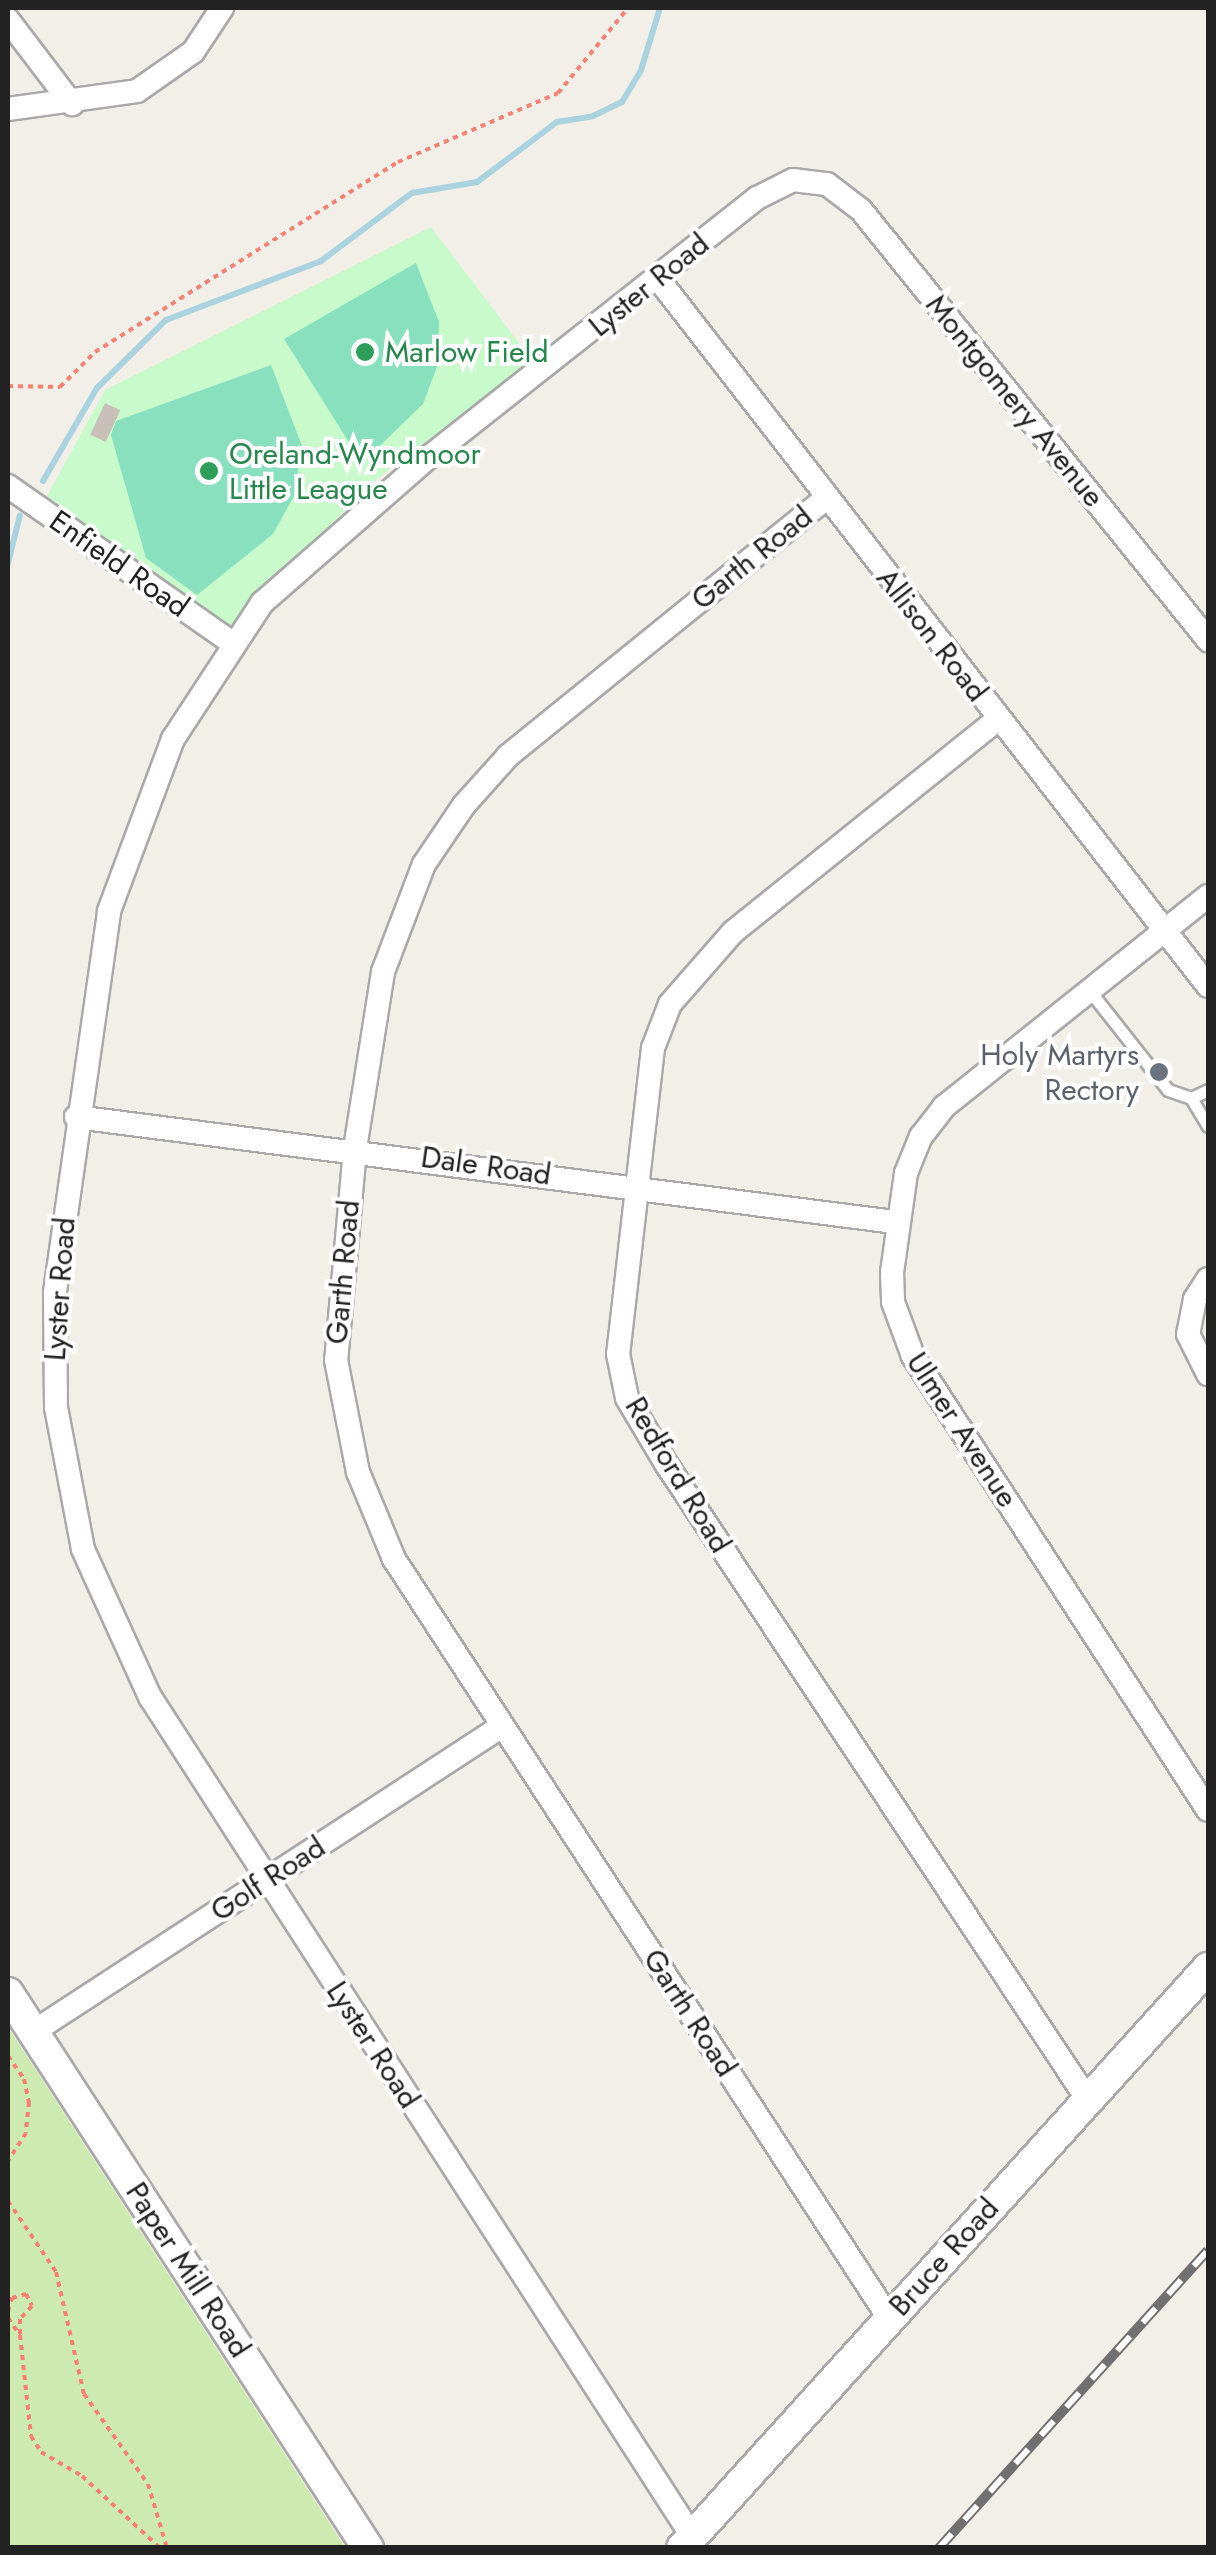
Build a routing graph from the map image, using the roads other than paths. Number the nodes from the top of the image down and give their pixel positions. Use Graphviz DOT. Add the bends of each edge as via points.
graph roads {
  1 [pos="222,8"];
  2 [pos="8,20"];
  3 [pos="72,104"];
  4 [pos="8,109"];
  5 [pos="809,178"];
  6 [pos="658,280"];
  7 [pos="8,486"];
  8 [pos="825,499"];
  9 [pos="1208,640"];
  10 [pos="230,642"];
  11 [pos="998,719"];
  12 [pos="1208,896"];
  13 [pos="1165,930"];
  14 [pos="1208,986"];
  15 [pos="1088,990"];
  16 [pos="1208,1090"];
  17 [pos="1191,1098"];
  18 [pos="76,1117"];
  19 [pos="1208,1126"];
  20 [pos="355,1149"];
  21 [pos="636,1186"];
  22 [pos="895,1222"];
  23 [pos="1208,1279"];
  24 [pos="1208,1374"];
  25 [pos="502,1726"];
  26 [pos="1208,1810"];
  27 [pos="266,1881"];
  28 [pos="1208,1968"];
  29 [pos="8,1995"];
  30 [pos="33,2032"];
  31 [pos="1088,2100"];
  32 [pos="889,2318"];
  33 [pos="687,2542"];
  34 [pos="368,2548"];
  1 -- 3 [label="street" via="205,39 167,74 137,91"];
  2 -- 3 [label="street"];
  3 -- 4 [label="street"];
  5 -- 6 [label="street, Lyster Road" via="758,198"];
  5 -- 9 [label="street, Montgomery Avenue" via="860,210"];
  6 -- 8 [label="street, Allison Road"];
  6 -- 10 [label="street, Lyster Road" via="295,568"];
  7 -- 10 [label="street, Enfield Road"];
  8 -- 11 [label="street, Allison Road"];
  8 -- 20 [label="street, Garth Road" via="508,756 444,831 407,898 383,972"];
  10 -- 18 [label="street, Lyster Road" via="152,782 121,868"];
  11 -- 13 [label="street, Allison Road"];
  11 -- 21 [label="street, Redford Road" via="733,932 681,985 653,1048"];
  12 -- 13 [label="street, Ulmer Avenue"];
  13 -- 14 [label="street, Allison Road"];
  13 -- 15 [label="street, Ulmer Avenue"];
  15 -- 17 [label="lane" via="1168,1090"];
  15 -- 22 [label="street, Ulmer Avenue" via="932,1121 913,1152"];
  16 -- 17 [label="lane"];
  17 -- 19 [label="lane"];
  18 -- 20 [label="street, Dale Road"];
  18 -- 27 [label="street, Lyster Road" via="53,1331 69,1498 124,1652"];
  20 -- 21 [label="street, Dale Road"];
  20 -- 25 [label="street, Garth Road" via="335,1327 346,1434 394,1558"];
  21 -- 22 [label="street, Dale Road"];
  21 -- 31 [label="street, Redford Road" via="617,1331 621,1378 633,1410"];
  22 -- 26 [label="street, Ulmer Avenue" via="893,1302 913,1356"];
  23 -- 24 [label="street" via="1194,1299 1188,1334"];
  25 -- 27 [label="street, Golf Road"];
  25 -- 32 [label="street, Garth Road"];
  27 -- 30 [label="street, Golf Road"];
  27 -- 33 [label="street, Lyster Road"];
  28 -- 31 [label="street, Bruce Road"];
  29 -- 30 [label="street, Paper Mill Road"];
  30 -- 34 [label="street, Paper Mill Road"];
  31 -- 32 [label="street, Bruce Road"];
  32 -- 33 [label="street, Bruce Road"];
}
